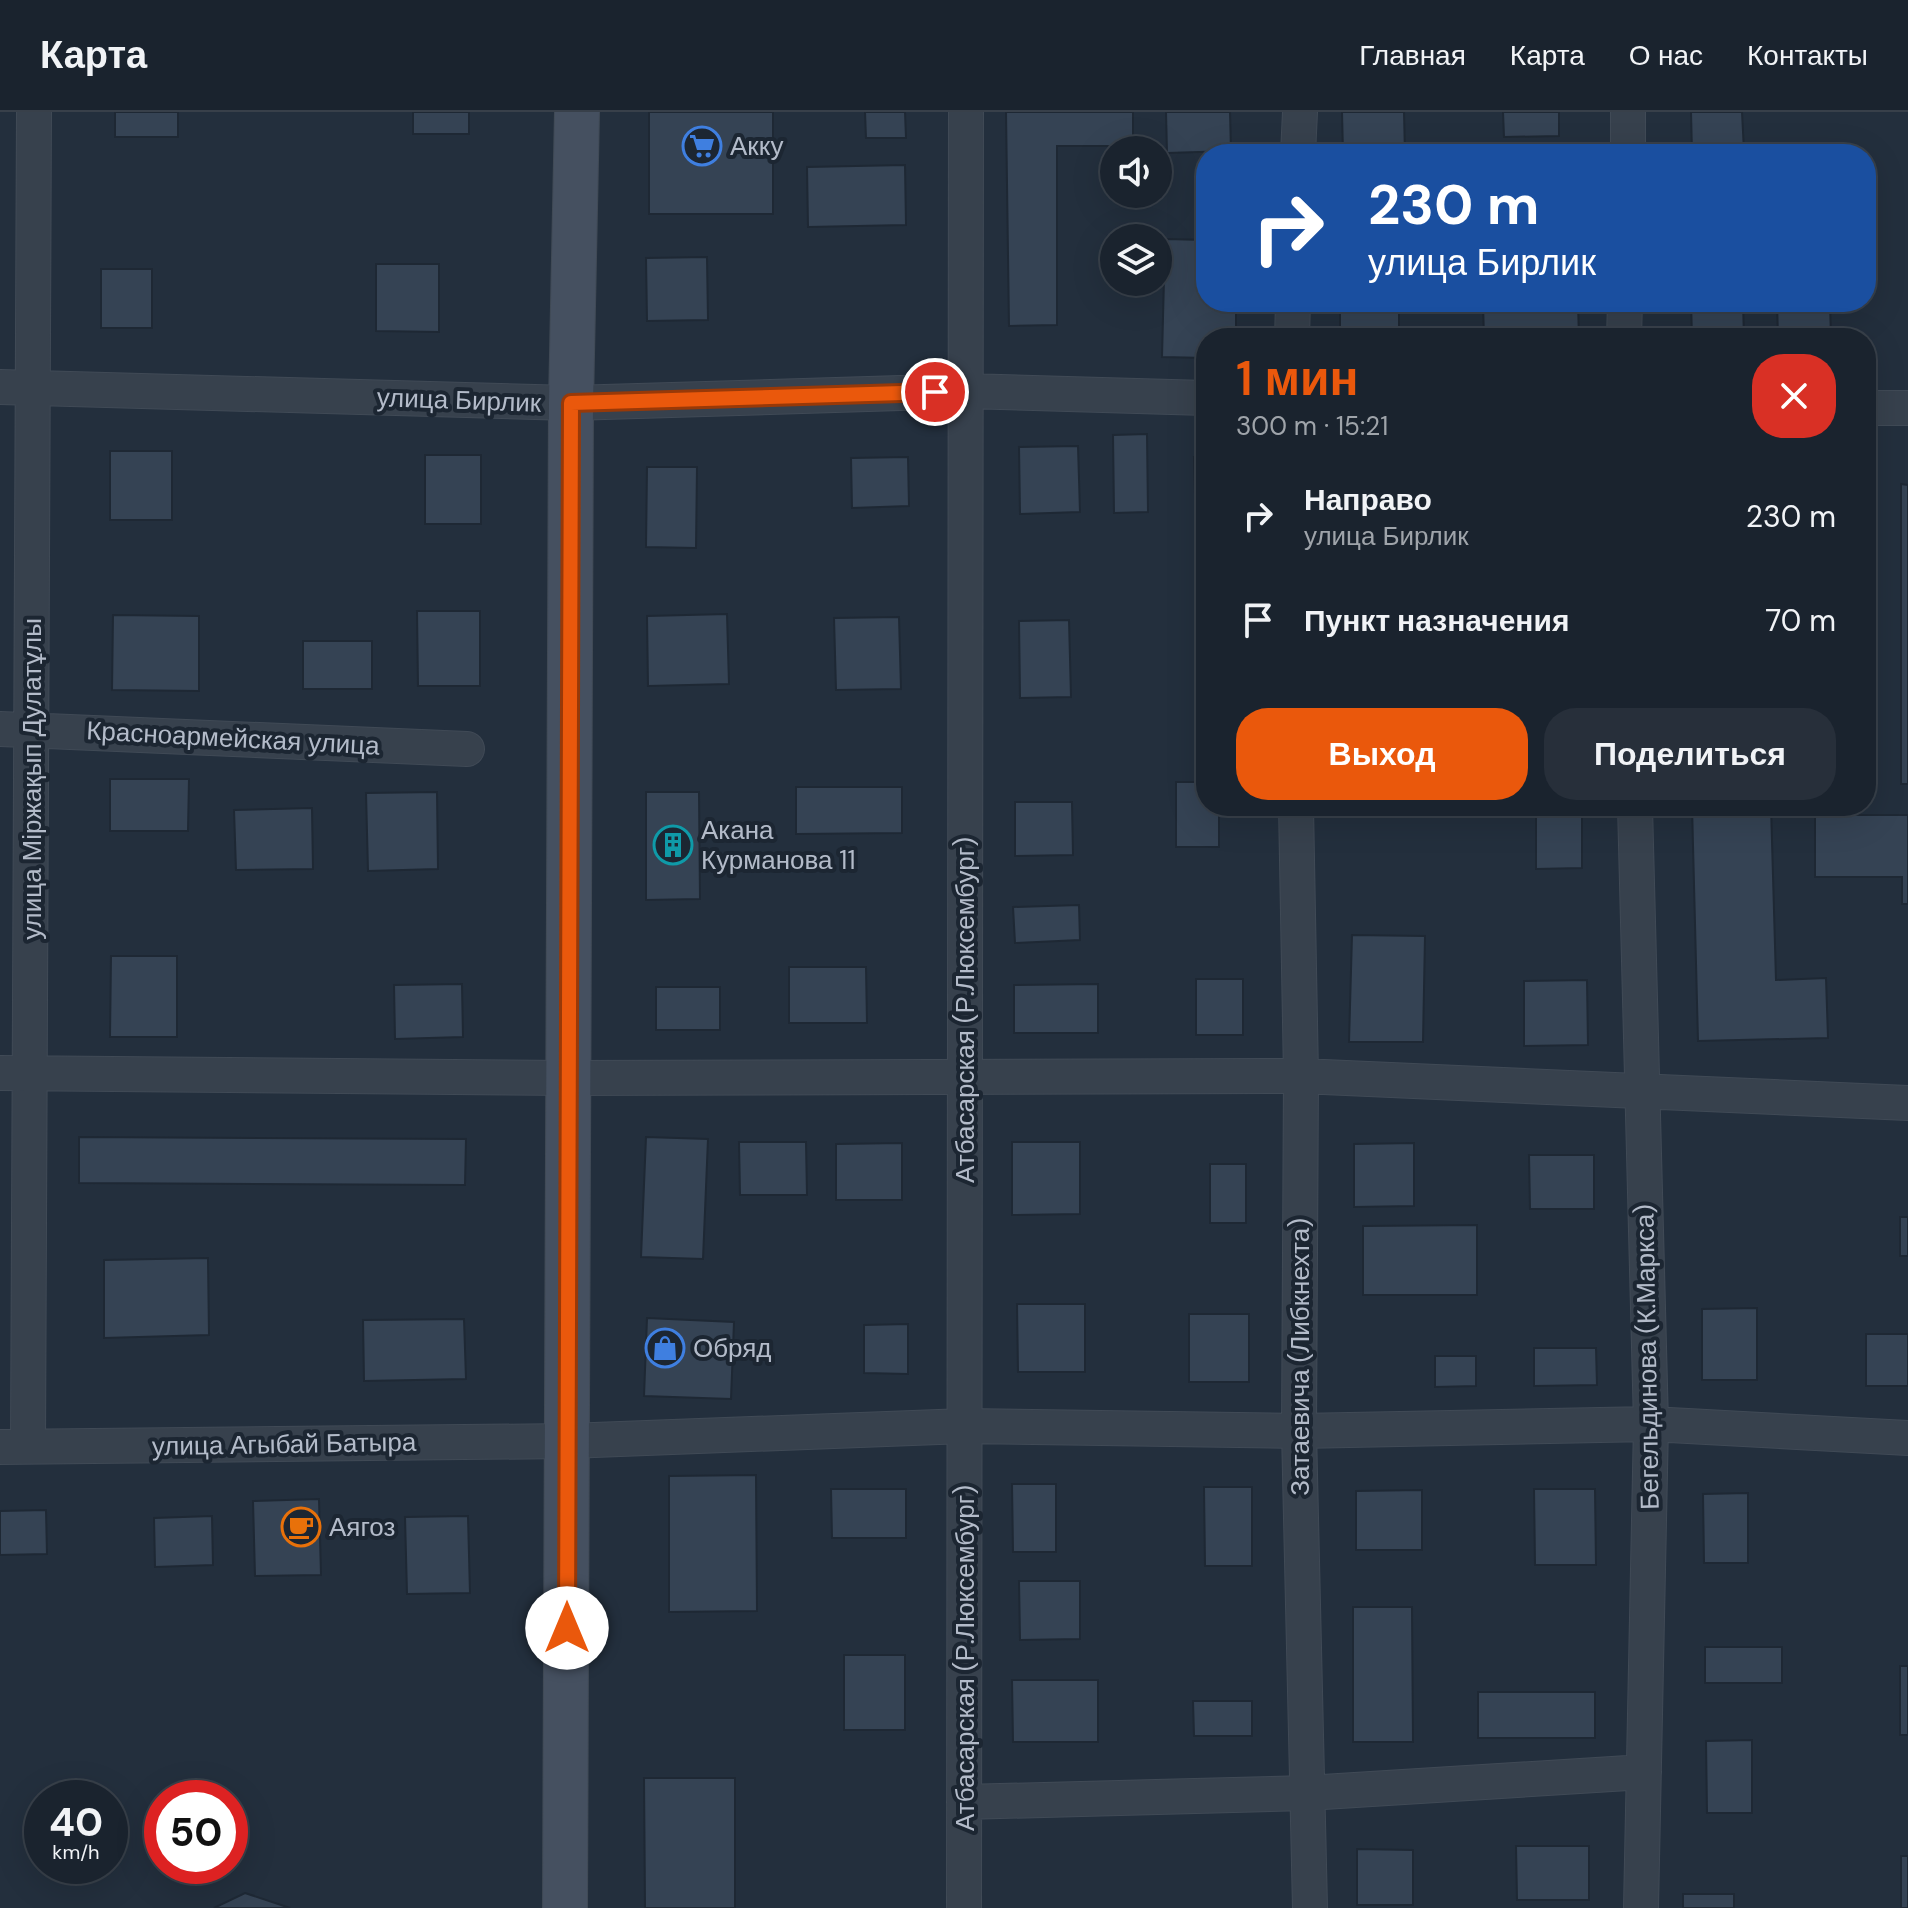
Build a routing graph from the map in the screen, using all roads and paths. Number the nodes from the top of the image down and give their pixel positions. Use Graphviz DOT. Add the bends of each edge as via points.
graph roads {
  1 [pos="34,112"];
  2 [pos="577,112"];
  3 [pos="966,112"];
  4 [pos="1300,112"];
  5 [pos="1628,112"];
  6 [pos="1298,144"];
  7 [pos="1628,144"];
  8 [pos="0,387"];
  9 [pos="35,388"];
  10 [pos="966,391"];
  11 [pos="1196,398"];
  12 [pos="571,403"];
  13 [pos="1876,408"];
  14 [pos="1908,408"];
  15 [pos="16,729"];
  16 [pos="467,749"];
  17 [pos="1296,816"];
  18 [pos="1635,816"];
  19 [pos="15,1072"];
  20 [pos="1301,1076"];
  21 [pos="567,1078"];
  22 [pos="965,1079"];
  23 [pos="1643,1089"];
  24 [pos="1908,1103"];
  25 [pos="1651,1424"];
  26 [pos="965,1426"];
  27 [pos="1299,1431"];
  28 [pos="1908,1438"];
  29 [pos="568,1441"];
  30 [pos="14,1446"];
  31 [pos="1644,1772"];
  32 [pos="1307,1793"];
  33 [pos="964,1802"];
  34 [pos="565,1908"];
  35 [pos="964,1908"];
  36 [pos="1310,1908"];
  37 [pos="1641,1908"];
  1 -- 9 [label="street, улица Міржақып Дулатұлы"];
  2 -- 12 [label="main road"];
  3 -- 10 [label="street, Атбасарская (Р.Люксембург)"];
  4 -- 6 [label="street"];
  5 -- 7 [label="street"];
  8 -- 9 [label="street, улица Бирлик"];
  9 -- 12 [label="street, улица Бирлик"];
  9 -- 15 [label="street, улица Міржақып Дулатұлы"];
  10 -- 11 [label="street, улица Бирлик"];
  10 -- 12 [label="street, улица Бирлик"];
  10 -- 22 [label="street, Атбасарская (Р.Люксембург)"];
  12 -- 21 [label="main road"];
  13 -- 14 [label="street"];
  15 -- 16 [label="street, Красноармейская улица"];
  15 -- 19 [label="street, улица Міржақып Дулатұлы"];
  17 -- 20 [label="street, Затаевича (Либкнехта)"];
  18 -- 23 [label="street, Бегельдинова (К.Маркса)"];
  19 -- 21 [label="street"];
  19 -- 30 [label="street, улица Міржақып Дулатұлы"];
  20 -- 22 [label="street"];
  20 -- 23 [label="street"];
  20 -- 27 [label="street, Затаевича (Либкнехта)"];
  21 -- 22 [label="street"];
  21 -- 29 [label="main road"];
  22 -- 26 [label="street, Атбасарская (Р.Люксембург)"];
  23 -- 24 [label="street"];
  23 -- 25 [label="street, Бегельдинова (К.Маркса)"];
  25 -- 27 [label="street, улица Агыбай Батыра"];
  25 -- 28 [label="street, улица Агыбай Батыра"];
  25 -- 31 [label="street, Бегельдинова (К.Маркса)"];
  26 -- 27 [label="street, улица Агыбай Батыра"];
  26 -- 29 [label="street, улица Агыбай Батыра"];
  26 -- 33 [label="street, Атбасарская (Р.Люксембург)"];
  27 -- 32 [label="street, Затаевича (Либкнехта)"];
  29 -- 30 [label="street, улица Агыбай Батыра"];
  29 -- 34 [label="main road"];
  31 -- 32 [label="street"];
  31 -- 37 [label="street, Бегельдинова (К.Маркса)"];
  32 -- 33 [label="street"];
  32 -- 36 [label="street, Затаевича (Либкнехта)"];
  33 -- 35 [label="street, Атбасарская (Р.Люксембург)"];
}
